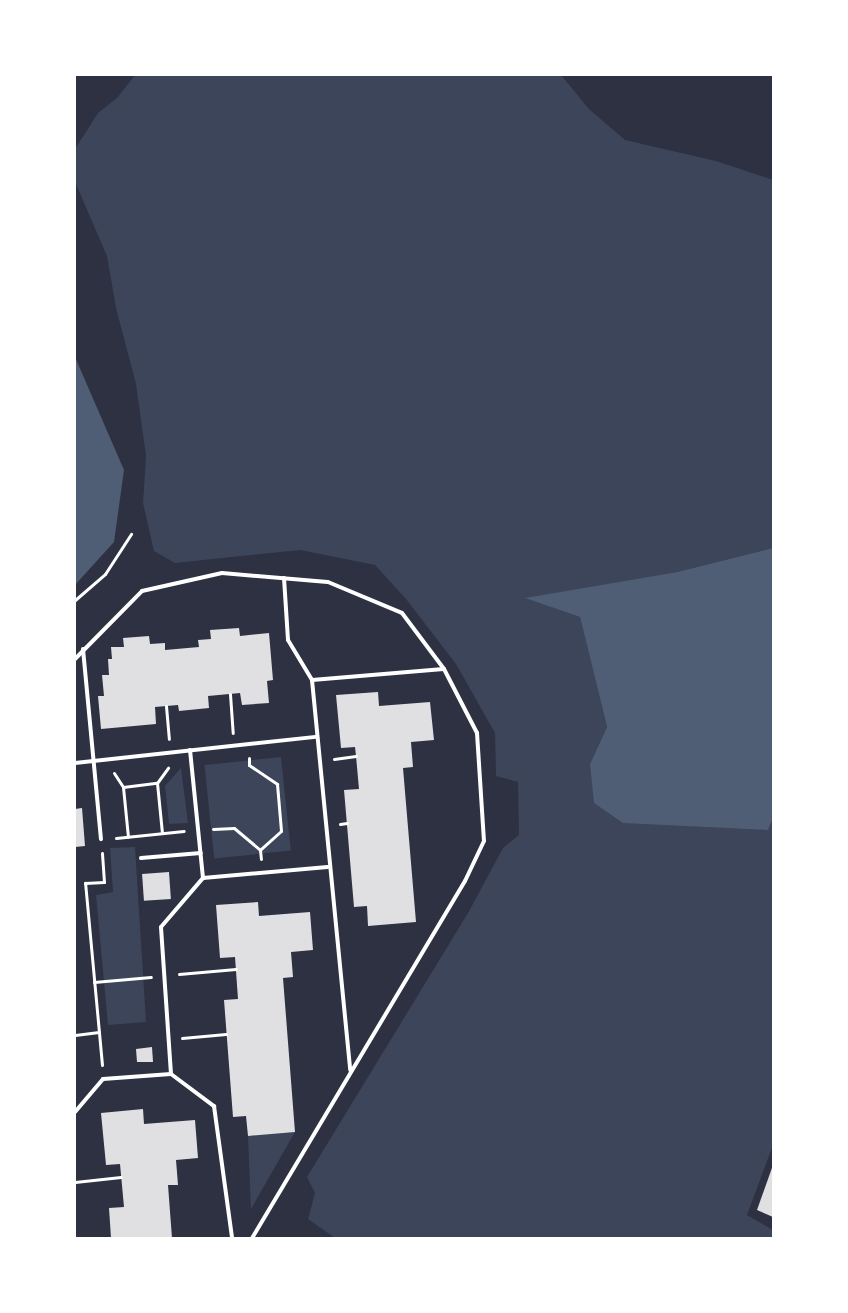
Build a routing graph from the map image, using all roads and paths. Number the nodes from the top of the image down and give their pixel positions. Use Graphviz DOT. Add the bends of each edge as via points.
graph roads {
  1 [pos="131,534"];
  2 [pos="284,578"];
  3 [pos="75,600"];
  4 [pos="84,649"];
  5 [pos="75,659"];
  6 [pos="444,669"];
  7 [pos="312,680"];
  8 [pos="230,694"];
  9 [pos="166,706"];
  10 [pos="232,713"];
  11 [pos="316,737"];
  12 [pos="247,744"];
  13 [pos="190,750"];
  14 [pos="181,751"];
  15 [pos="170,752"];
  16 [pos="356,756"];
  17 [pos="104,759"];
  18 [pos="94,760"];
  19 [pos="318,760"];
  20 [pos="75,763"];
  21 [pos="157,783"];
  22 [pos="123,787"];
  23 [pos="162,833"];
  24 [pos="128,836"];
  25 [pos="101,839"];
  26 [pos="201,853"];
  27 [pos="141,858"];
  28 [pos="328,867"];
  29 [pos="263,872"];
  30 [pos="203,878"];
  31 [pos="236,970"];
  32 [pos="164,976"];
  33 [pos="94,982"];
  34 [pos="99,1032"];
  35 [pos="75,1034"];
  36 [pos="226,1034"];
  37 [pos="169,1040"];
  38 [pos="350,1070"];
  39 [pos="171,1074"];
  40 [pos="103,1079"];
  41 [pos="75,1112"];
  42 [pos="121,1177"];
  43 [pos="75,1182"];
  44 [pos="232,1238"];
  45 [pos="252,1238"];
  1 -- 3 [label="path" via="105,574"];
  2 -- 4 [label="lane" via="222,573 142,591"];
  2 -- 6 [label="lane" via="328,582 402,613"];
  2 -- 7 [label="lane" via="288,640"];
  4 -- 5 [label="lane"];
  4 -- 18 [label="lane"];
  6 -- 7 [label="lane"];
  6 -- 38 [label="lane" via="477,733 484,841 465,881"];
  7 -- 11 [label="lane"];
  8 -- 10 [label="path"];
  9 -- 15 [label="path"];
  11 -- 12 [label="lane"];
  11 -- 19 [label="lane"];
  12 -- 13 [label="lane"];
  12 -- 29 [label="path" via="249,765 278,784 281,831 260,850"];
  13 -- 14 [label="lane"];
  13 -- 26 [label="lane"];
  14 -- 15 [label="lane"];
  14 -- 21 [label="path"];
  15 -- 17 [label="lane"];
  16 -- 19 [label="path"];
  17 -- 18 [label="lane"];
  17 -- 22 [label="path"];
  18 -- 20 [label="lane"];
  18 -- 25 [label="lane"];
  19 -- 28 [label="lane"];
  21 -- 22 [label="path"];
  21 -- 23 [label="path"];
  22 -- 24 [label="path"];
  25 -- 33 [label="path" via="104,882 85,883"];
  26 -- 27 [label="lane"];
  26 -- 30 [label="lane"];
  28 -- 29 [label="lane"];
  28 -- 38 [label="lane"];
  29 -- 30 [label="lane"];
  30 -- 32 [label="lane" via="160,926"];
  31 -- 32 [label="path"];
  32 -- 33 [label="path"];
  32 -- 37 [label="lane"];
  33 -- 34 [label="path"];
  34 -- 35 [label="path"];
  34 -- 40 [label="path"];
  36 -- 37 [label="path"];
  37 -- 39 [label="lane"];
  38 -- 45 [label="lane"];
  39 -- 40 [label="lane"];
  39 -- 44 [label="lane" via="214,1106"];
  40 -- 41 [label="lane"];
  42 -- 43 [label="path"];
}
